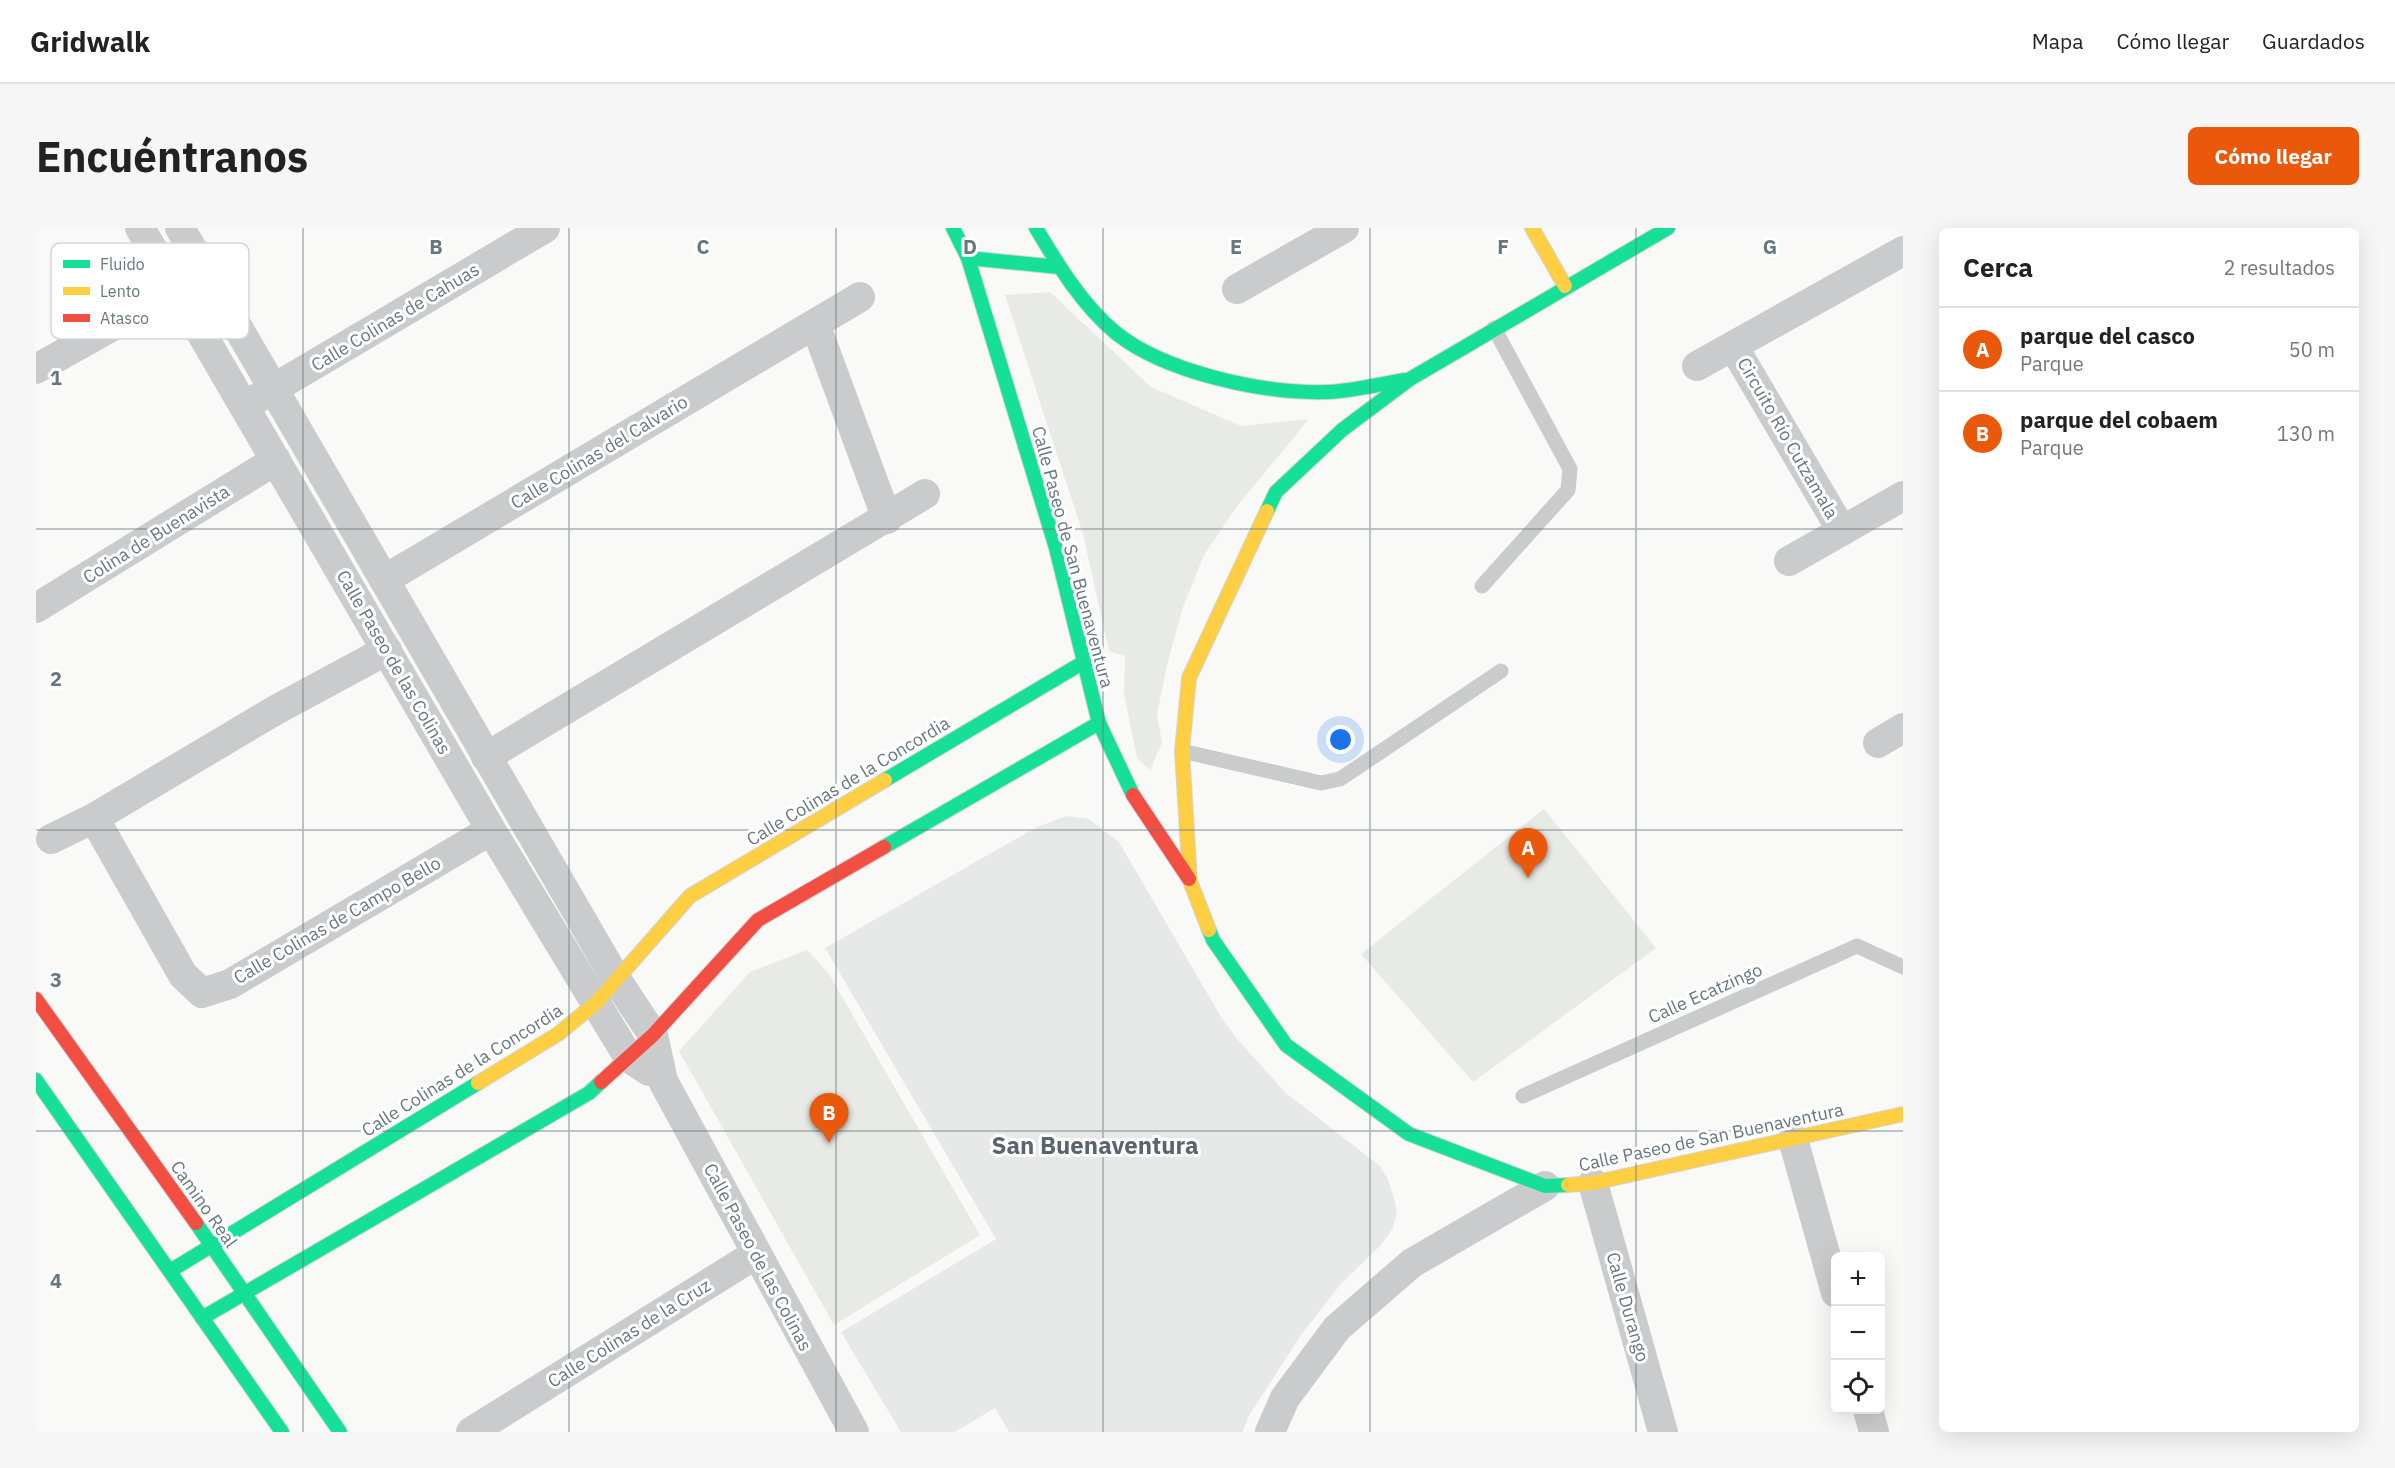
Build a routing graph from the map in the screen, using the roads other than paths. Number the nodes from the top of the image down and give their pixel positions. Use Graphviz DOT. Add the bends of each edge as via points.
graph roads {
  1 [pos="140,228"];
  2 [pos="180,228"];
  3 [pos="545,228"];
  4 [pos="953,228"];
  5 [pos="1036,228"];
  6 [pos="1344,228"];
  7 [pos="1532,228"];
  8 [pos="1668,228"];
  9 [pos="149,243"];
  10 [pos="189,243"];
  11 [pos="1903,250"];
  12 [pos="968,258"];
  13 [pos="1059,267"];
  14 [pos="1564,286"];
  15 [pos="1237,289"];
  16 [pos="860,297"];
  17 [pos="815,324"];
  18 [pos="1494,328"];
  19 [pos="90,339"];
  20 [pos="205,339"];
  21 [pos="244,339"];
  22 [pos="1733,346"];
  23 [pos="1696,366"];
  24 [pos="36,369"];
  25 [pos="1410,379"];
  26 [pos="273,389"];
  27 [pos="244,406"];
  28 [pos="276,460"];
  29 [pos="926,494"];
  30 [pos="1903,496"];
  31 [pos="887,519"];
  32 [pos="1842,531"];
  33 [pos="1789,561"];
  34 [pos="384,580"];
  35 [pos="1482,586"];
  36 [pos="36,608"];
  37 [pos="387,650"];
  38 [pos="1084,662"];
  39 [pos="1501,671"];
  40 [pos="1099,723"];
  41 [pos="1182,751"];
  42 [pos="486,757"];
  43 [pos="94,818"];
  44 [pos="491,830"];
  45 [pos="51,838"];
  46 [pos="1190,881"];
  47 [pos="1903,967"];
  48 [pos="616,979"];
  49 [pos="36,999"];
  50 [pos="596,1003"];
  51 [pos="653,1035"];
  52 [pos="629,1058"];
  53 [pos="36,1080"];
  54 [pos="663,1081"];
  55 [pos="1523,1096"];
  56 [pos="1903,1114"];
  57 [pos="1793,1139"];
  58 [pos="1593,1183"];
  59 [pos="1545,1186"];
  60 [pos="212,1245"];
  61 [pos="756,1254"];
  62 [pos="170,1271"];
  63 [pos="1831,1275"];
  64 [pos="244,1294"];
  65 [pos="202,1318"];
  66 [pos="1869,1414"];
  67 [pos="508,1422"];
  68 [pos="282,1432"];
  69 [pos="340,1432"];
  70 [pos="471,1432"];
  71 [pos="854,1432"];
  72 [pos="1270,1432"];
  73 [pos="1663,1432"];
  74 [pos="1874,1432"];
  1 -- 9 [label="street, Calle Paseo de las Colinas"];
  2 -- 10 [label="street, Calle Paseo de las Colinas"];
  3 -- 26 [label="street, Calle Colinas de Cahuas"];
  4 -- 12 [label="street, Calle Paseo de San Buenaventura"];
  5 -- 13 [label="street, Calle Paseo de San Buenaventura"];
  6 -- 15 [label="street"];
  7 -- 14 [label="street"];
  8 -- 14 [label="street, Calle Paseo de San Buenaventura"];
  11 -- 22 [label="street, Circuito Río Cutzamala"];
  12 -- 13 [label="street"];
  12 -- 38 [label="street, Calle Paseo de San Buenaventura" via="1056,548"];
  13 -- 25 [label="street, Calle Paseo de San Buenaventura" via="1079,296 1118,334 1169,363 1251,385 1328,393"];
  14 -- 18 [label="street, Calle Paseo de San Buenaventura"];
  16 -- 17 [label="street, Calle Colinas del Calvario"];
  17 -- 31 [label="street"];
  17 -- 34 [label="street, Calle Colinas del Calvario"];
  18 -- 25 [label="street, Calle Paseo de San Buenaventura"];
  18 -- 35 [label="lane" via="1570,469 1568,490"];
  19 -- 24 [label="street"];
  20 -- 27 [label="street, Calle Paseo de las Colinas"];
  21 -- 26 [label="street, Calle Paseo de las Colinas"];
  22 -- 23 [label="street, Circuito Río Cutzamala"];
  22 -- 32 [label="street, Circuito Río Cutzamala"];
  25 -- 41 [label="street, Calle Paseo de San Buenaventura" via="1342,430 1276,492 1189,678"];
  26 -- 27 [label="street, Calle Colinas de Cahuas"];
  26 -- 34 [label="street, Calle Paseo de las Colinas"];
  27 -- 28 [label="street, Calle Paseo de las Colinas"];
  28 -- 36 [label="street, Colina de Buenavista"];
  28 -- 37 [label="street, Calle Paseo de las Colinas"];
  29 -- 31 [label="street"];
  30 -- 32 [label="street, Circuito Río Cutzamala"];
  31 -- 42 [label="street"];
  32 -- 33 [label="street, Circuito Río Cutzamala"];
  34 -- 42 [label="street, Calle Paseo de las Colinas"];
  37 -- 43 [label="street" via="274,711"];
  37 -- 44 [label="street, Calle Paseo de las Colinas"];
  38 -- 40 [label="street, Calle Paseo de San Buenaventura"];
  38 -- 48 [label="street, Calle Colinas de la Concordia" via="690,896"];
  39 -- 41 [label="lane" via="1340,779 1321,783"];
  40 -- 46 [label="street, Calle Paseo de San Buenaventura" via="1133,796"];
  40 -- 51 [label="street" via="758,920"];
  41 -- 46 [label="street, Calle Paseo de San Buenaventura"];
  42 -- 48 [label="street, Calle Paseo de las Colinas"];
  43 -- 44 [label="street, Calle Colinas de Campo Bello" via="183,975 202,993 230,984"];
  43 -- 45 [label="street"];
  44 -- 50 [label="street, Calle Paseo de las Colinas"];
  46 -- 59 [label="street, Calle Paseo de San Buenaventura" via="1213,940 1286,1045 1409,1134"];
  47 -- 55 [label="lane, Calle Ecatzingo" via="1857,946"];
  48 -- 50 [label="street, Calle Colinas de la Concordia"];
  48 -- 51 [label="street, Calle Paseo de las Colinas"];
  49 -- 60 [label="street, Camino Real"];
  50 -- 52 [label="street, Calle Paseo de las Colinas"];
  50 -- 60 [label="street, Calle Colinas de la Concordia" via="558,1034"];
  51 -- 52 [label="street"];
  51 -- 54 [label="street, Calle Paseo de las Colinas"];
  52 -- 54 [label="street, Calle Paseo de las Colinas"];
  52 -- 64 [label="street" via="589,1093"];
  53 -- 62 [label="street"];
  54 -- 61 [label="street, Calle Paseo de las Colinas"];
  56 -- 57 [label="street, Calle Paseo de San Buenaventura"];
  57 -- 58 [label="street, Calle Paseo de San Buenaventura"];
  57 -- 63 [label="street"];
  58 -- 59 [label="street, Calle Paseo de San Buenaventura"];
  58 -- 73 [label="street, Calle Durango"];
  59 -- 72 [label="street" via="1412,1263 1337,1328 1285,1398"];
  60 -- 62 [label="street, Calle Colinas de la Concordia"];
  60 -- 64 [label="street, Camino Real"];
  61 -- 67 [label="street, Calle Colinas de la Cruz"];
  61 -- 71 [label="street, Calle Paseo de las Colinas"];
  62 -- 65 [label="street"];
  64 -- 65 [label="street"];
  64 -- 69 [label="street, Camino Real"];
  65 -- 68 [label="street"];
  66 -- 74 [label="street"];
  67 -- 70 [label="street, Calle Colinas de la Cruz"];
}
